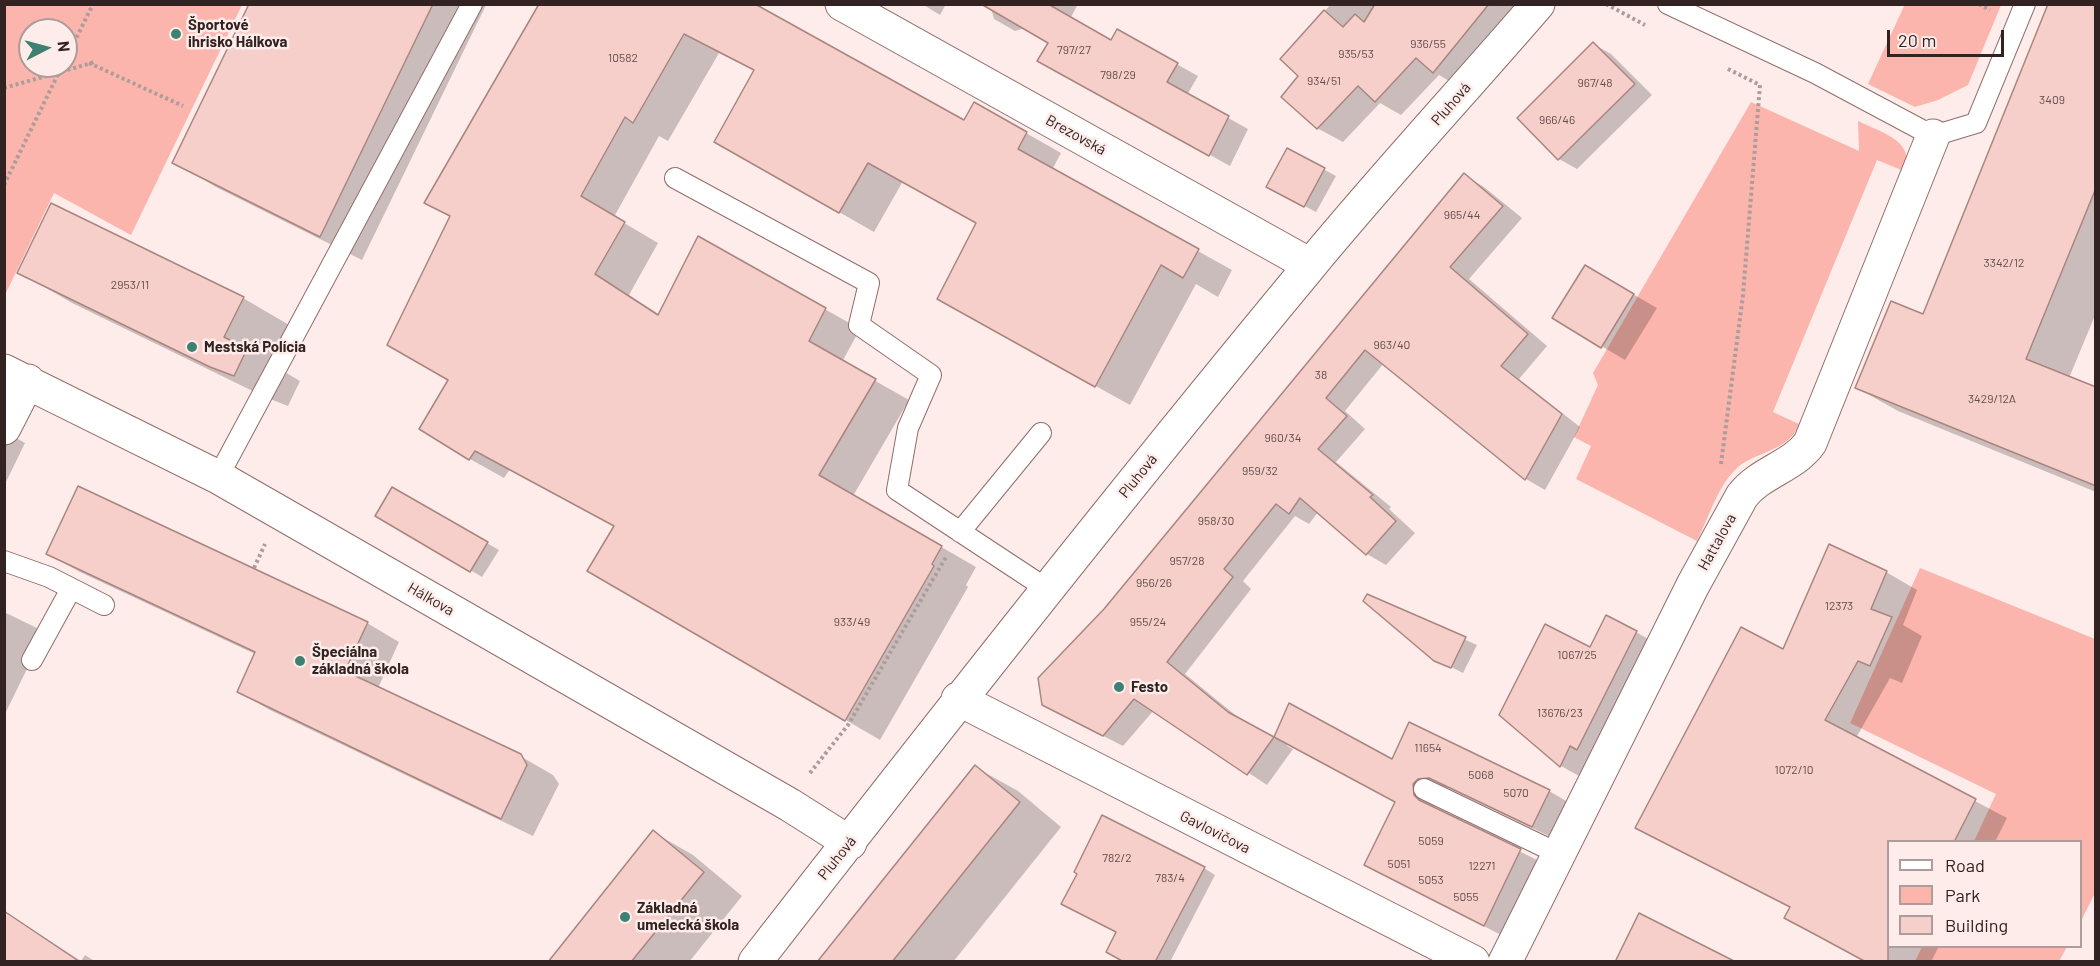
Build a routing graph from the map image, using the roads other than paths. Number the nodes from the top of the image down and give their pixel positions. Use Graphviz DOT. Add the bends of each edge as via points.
graph roads {
  1 [pos="472,4"];
  2 [pos="842,4"];
  3 [pos="1538,4"];
  4 [pos="1668,4"];
  5 [pos="2025,4"];
  6 [pos="1933,136"];
  7 [pos="675,178"];
  8 [pos="1311,265"];
  9 [pos="16,376"];
  10 [pos="4,428"];
  11 [pos="1041,433"];
  12 [pos="218,477"];
  13 [pos="960,532"];
  14 [pos="4,561"];
  15 [pos="71,589"];
  16 [pos="1047,589"];
  17 [pos="104,605"];
  18 [pos="32,660"];
  19 [pos="958,699"];
  20 [pos="1424,789"];
  21 [pos="850,843"];
  22 [pos="1559,854"];
  23 [pos="755,962"];
  24 [pos="1473,962"];
  25 [pos="1505,962"];
  1 -- 12 [label="lane"];
  2 -- 8 [label="street, Brezovská"];
  3 -- 8 [label="street, Pluhová"];
  4 -- 6 [label="lane"];
  5 -- 6 [label="lane" via="1976,123"];
  6 -- 22 [label="street, Hattalova" via="1810,443 1797,457 1749,487 1743,496"];
  7 -- 13 [label="lane" via="869,283 859,325 931,375 908,428 897,490"];
  8 -- 16 [label="street, Pluhová"];
  9 -- 10 [label="street"];
  9 -- 12 [label="street, Hálkova"];
  11 -- 13 [label="lane"];
  12 -- 21 [label="street, Hálkova"];
  13 -- 16 [label="lane"];
  14 -- 15 [label="lane"];
  15 -- 17 [label="lane"];
  15 -- 18 [label="lane"];
  16 -- 19 [label="street, Pluhová"];
  19 -- 21 [label="street, Pluhová"];
  19 -- 24 [label="street, Gavlovičova"];
  20 -- 22 [label="lane"];
  21 -- 23 [label="street, Pluhová"];
  22 -- 25 [label="street, Hattalova"];
}
